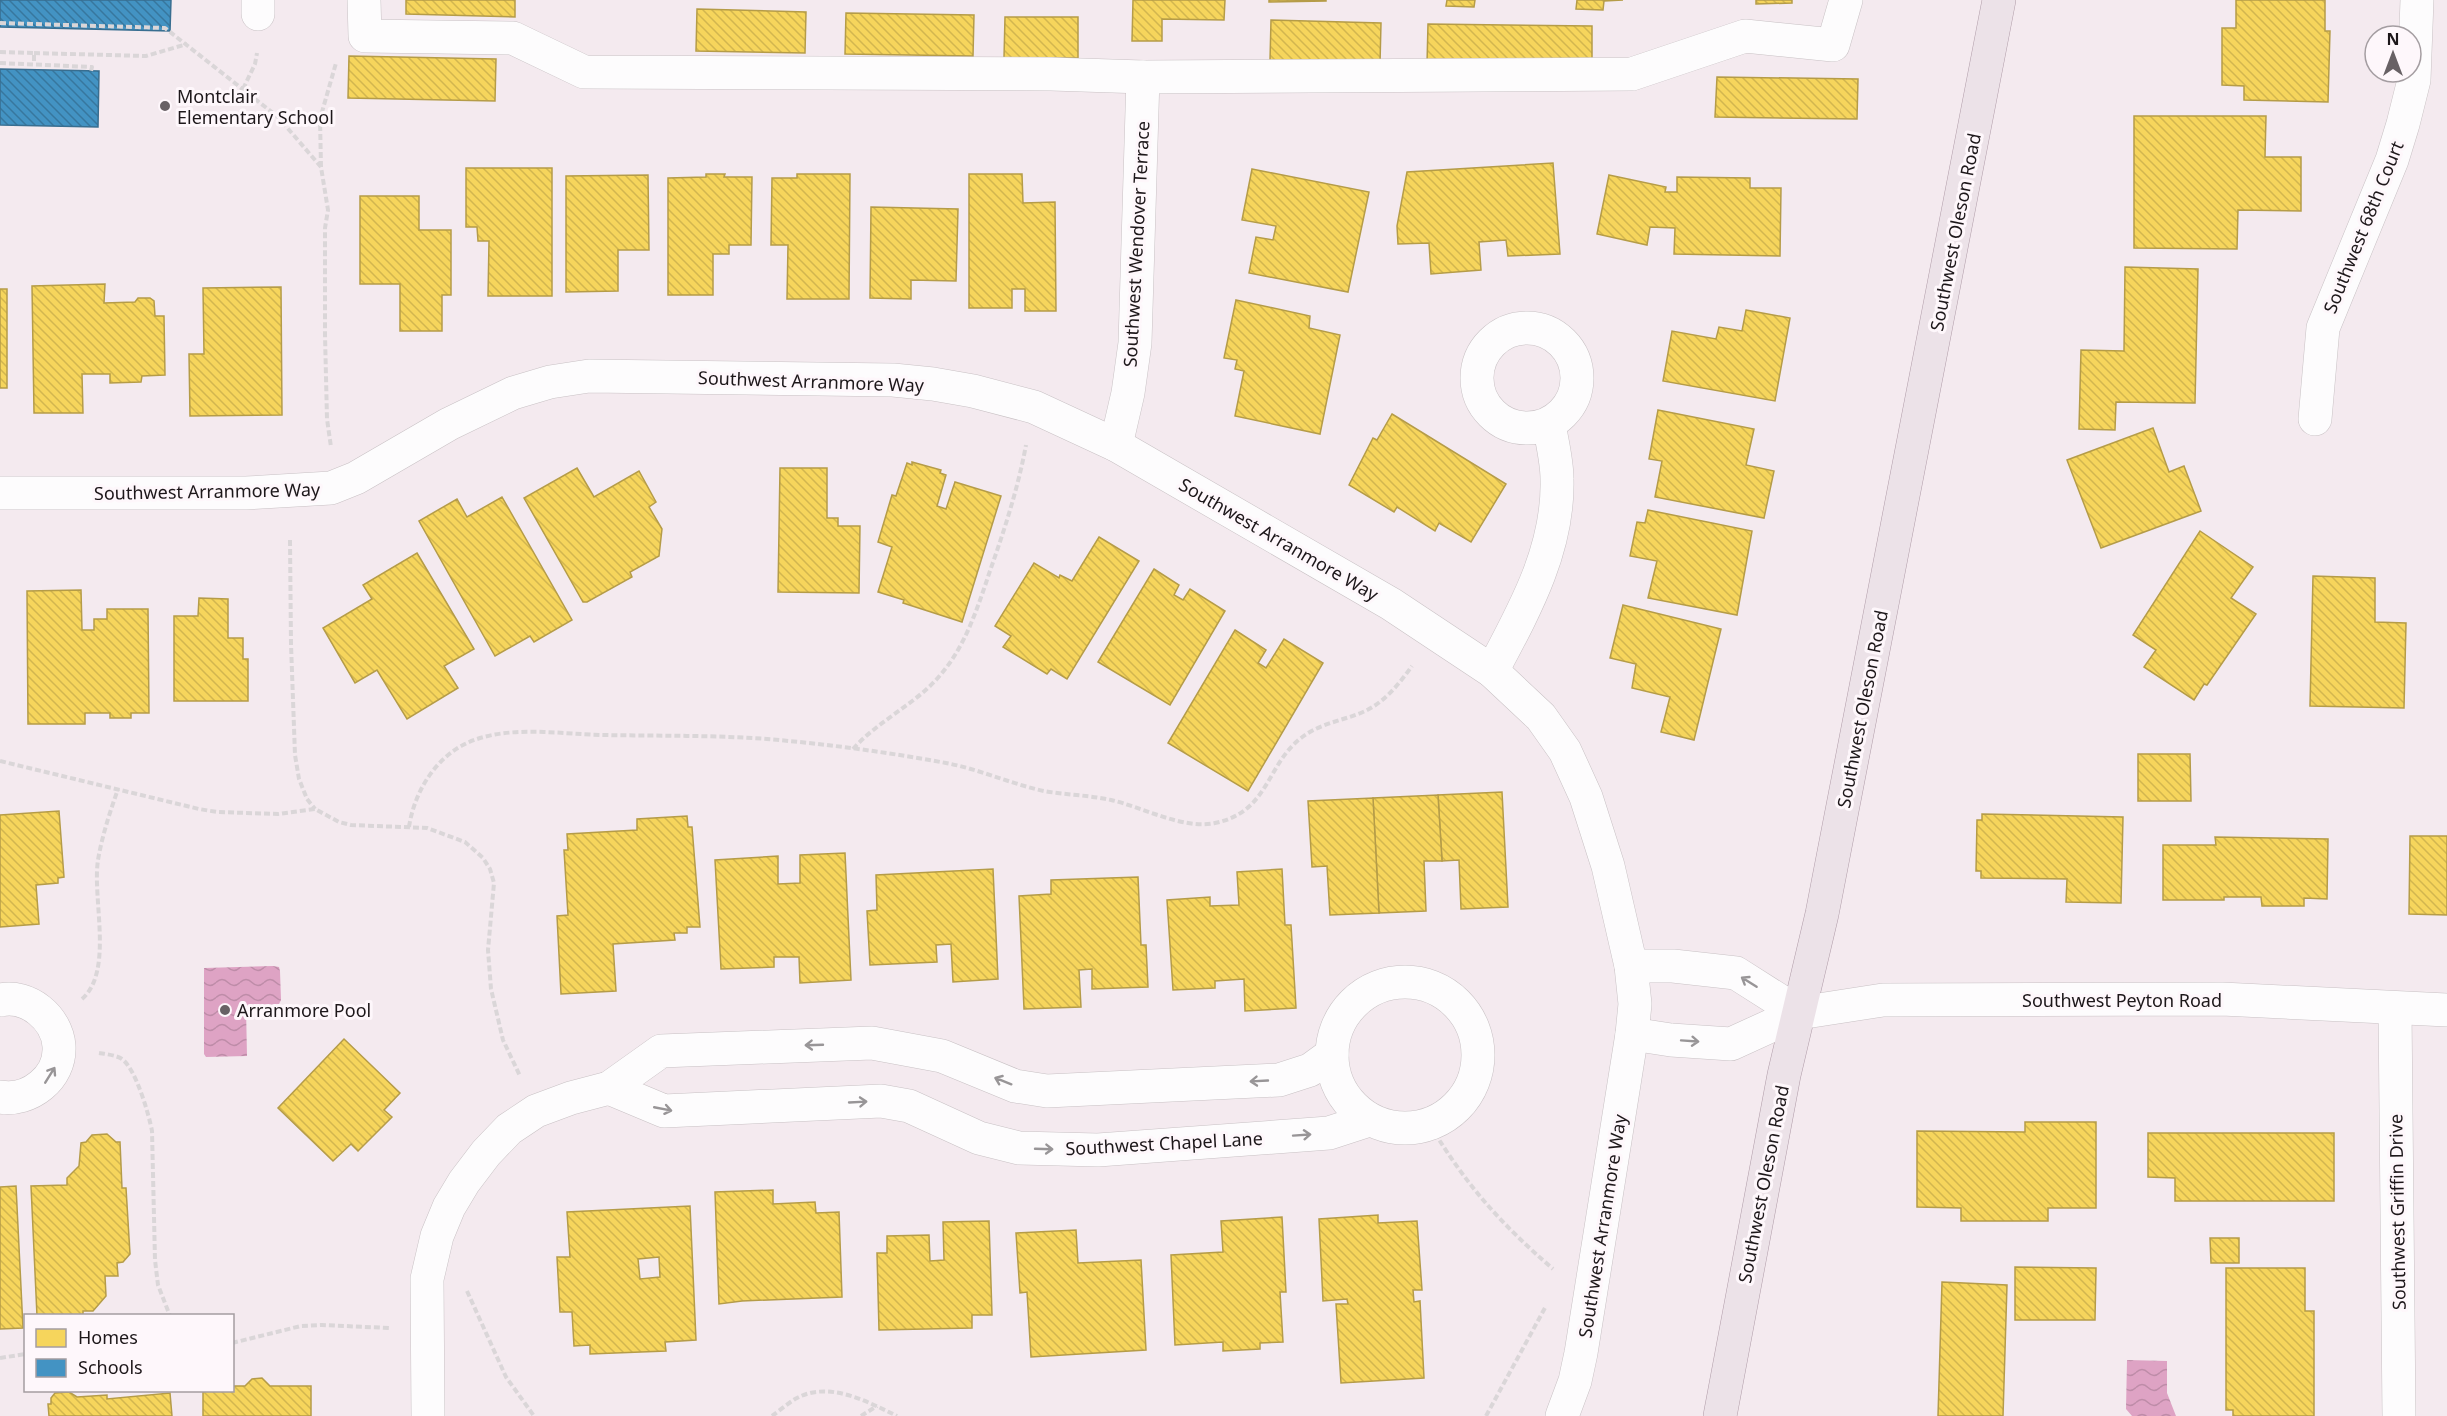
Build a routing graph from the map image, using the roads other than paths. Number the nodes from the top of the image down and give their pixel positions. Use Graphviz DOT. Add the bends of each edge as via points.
graph roads {
  1 [pos="364,0"];
  2 [pos="1846,0"];
  3 [pos="1999,0"];
  4 [pos="2417,0"];
  5 [pos="1143,77"];
  6 [pos="2316,419"];
  7 [pos="1549,424"];
  8 [pos="1116,445"];
  9 [pos="0,493"];
  10 [pos="1492,671"];
  11 [pos="1631,966"];
  12 [pos="0,1000"];
  13 [pos="2395,1009"];
  14 [pos="2447,1010"];
  15 [pos="1798,1013"];
  16 [pos="1632,1034"];
  17 [pos="1332,1054"];
  18 [pos="609,1088"];
  19 [pos="0,1097"];
  20 [pos="1369,1120"];
  21 [pos="428,1416"];
  22 [pos="1562,1416"];
  23 [pos="1720,1416"];
  24 [pos="2400,1416"];
  1 -- 5 [label="street" via="365,36 513,38 584,72"];
  2 -- 5 [label="street" via="1833,45 1745,36 1632,74"];
  3 -- 15 [label="main road, Southwest Oleson Road" via="1822,914"];
  4 -- 6 [label="street, Southwest 68th Court" via="2414,80 2392,160 2323,328"];
  5 -- 8 [label="street, Southwest Wendover Terrace" via="1135,343"];
  7 -- 10 [label="street" via="1557,478 1549,543 1532,593"];
  8 -- 9 [label="street, Southwest Arranmore Way" via="1034,407 933,384 893,380 589,376 513,393 331,488 246,493"];
  8 -- 10 [label="street, Southwest Arranmore Way" via="1429,627"];
  10 -- 11 [label="street, Southwest Arranmore Way" via="1541,717 1565,752 1586,797 1608,866"];
  15 -- 11 [label="street, one-way" via="1736,973"];
  11 -- 16 [label="street, Southwest Arranmore Way" via="1635,1004"];
  19 -- 12 [label="street, one-way" via="28,1095 44,1084 55,1066 53,1033 41,1010 26,1002"];
  13 -- 14 [label="street, Southwest Peyton Road"];
  13 -- 15 [label="street, Southwest Peyton Road" via="2222,999 1883,1000"];
  13 -- 24 [label="street, Southwest Griffin Drive"];
  16 -- 15 [label="street, one-way" via="1731,1044"];
  15 -- 23 [label="main road, Southwest Oleson Road"];
  16 -- 22 [label="street, Southwest Arranmore Way" via="1581,1353"];
  17 -- 18 [label="street, one-way" via="1310,1070 1278,1080 1047,1091 1015,1086 942,1056 872,1042 661,1051"];
  17 -- 20 [label="street" via="1334,1081 1349,1103"];
  17 -- 20 [label="street" via="1344,1016 1355,1002 1381,986 1408,982 1435,988 1459,1004 1475,1030 1480,1060 1473,1087 1456,1109 1430,1125 1397,1128"];
  18 -- 20 [label="street, Southwest Chapel Lane, one-way" via="664,1112 881,1101 909,1106 979,1138 1019,1148 1098,1150 1329,1134"];
  18 -- 21 [label="street" via="536,1112 509,1129 486,1153 449,1207 436,1236 427,1279"];
}
